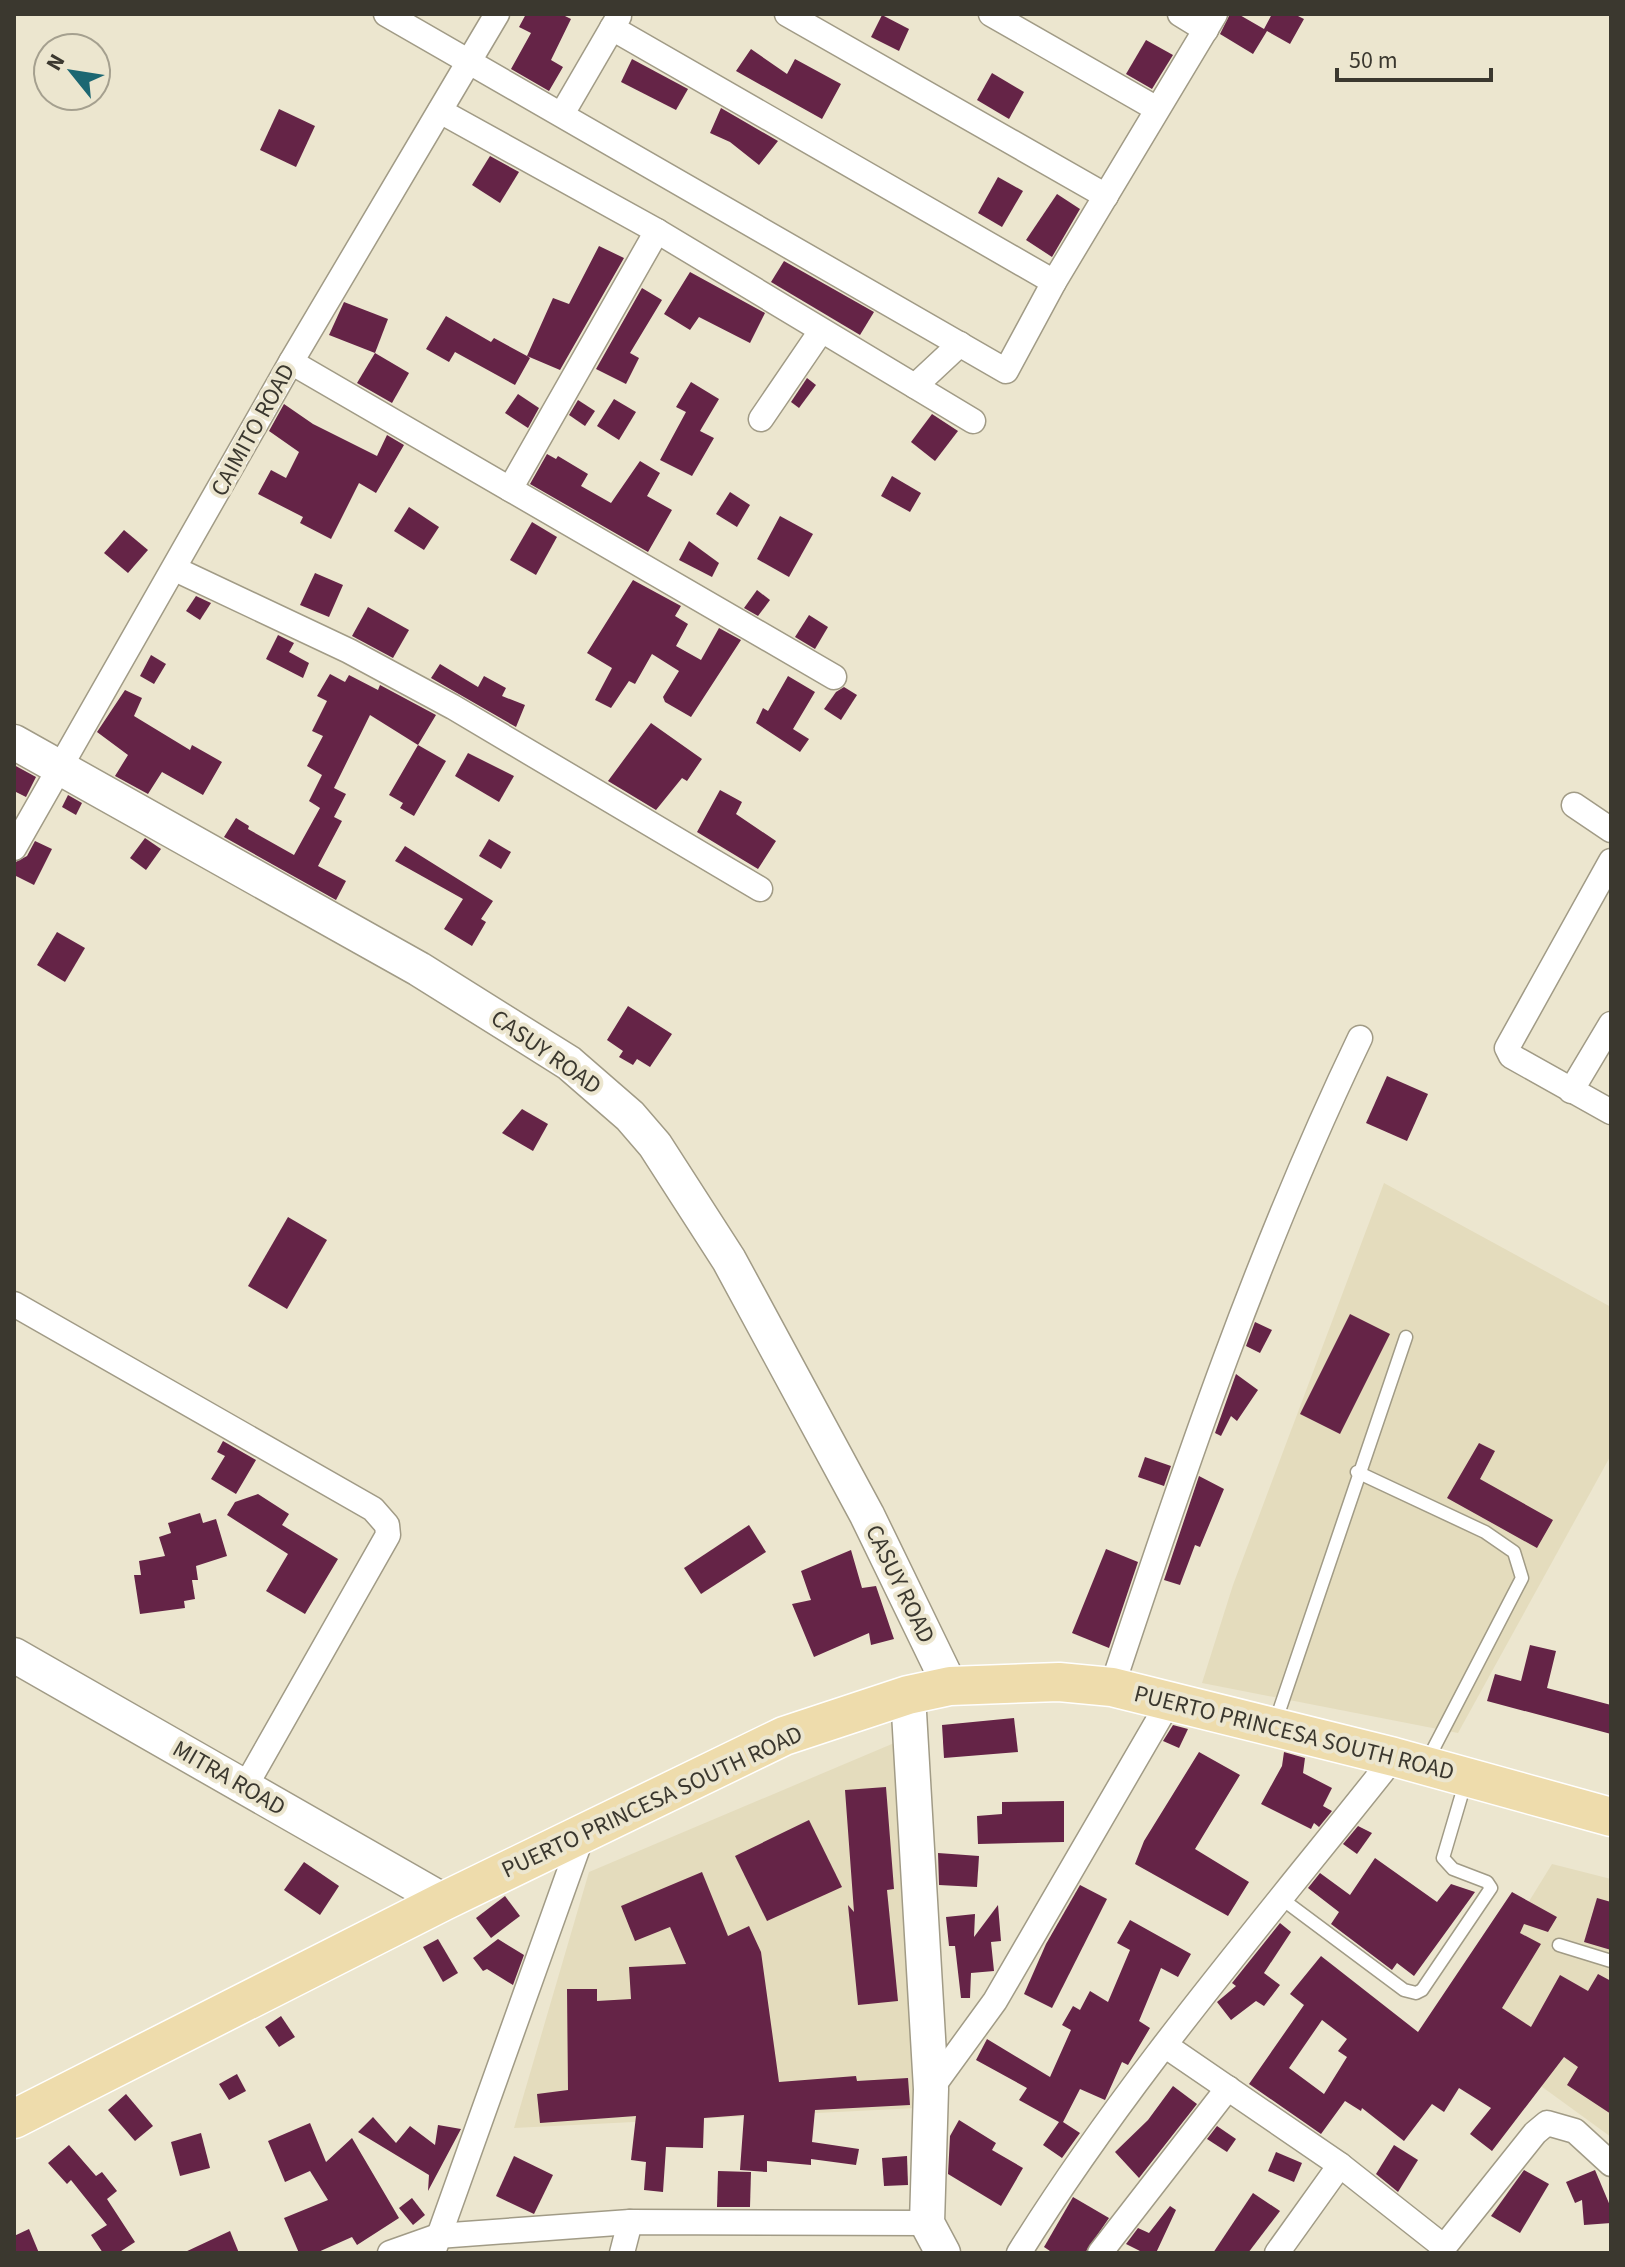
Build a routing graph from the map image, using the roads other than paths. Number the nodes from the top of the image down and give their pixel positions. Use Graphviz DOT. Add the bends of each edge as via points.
graph roads {
  1 [pos="386,14"];
  2 [pos="497,14"];
  3 [pos="787,14"];
  4 [pos="991,14"];
  5 [pos="1180,14"];
  6 [pos="616,21"];
  7 [pos="1211,22"];
  8 [pos="468,63"];
  9 [pos="1157,109"];
  10 [pos="440,111"];
  11 [pos="562,114"];
  12 [pos="1106,196"];
  13 [pos="657,231"];
  14 [pos="1054,282"];
  15 [pos="821,331"];
  16 [pos="960,344"];
  17 [pos="291,362"];
  18 [pos="915,386"];
  19 [pos="761,419"];
  20 [pos="973,421"];
  21 [pos="510,489"];
  22 [pos="175,569"];
  23 [pos="834,677"];
  24 [pos="14,742"];
  25 [pos="58,766"];
  26 [pos="1574,805"];
  27 [pos="1611,830"];
  28 [pos="14,848"];
  29 [pos="1611,861"];
  30 [pos="760,889"];
  31 [pos="1611,1024"];
  32 [pos="1360,1038"];
  33 [pos="1571,1091"];
  34 [pos="1611,1112"];
  35 [pos="14,1304"];
  36 [pos="1406,1337"];
  37 [pos="1357,1472"];
  38 [pos="14,1655"];
  39 [pos="950,1686"];
  40 [pos="1112,1687"];
  41 [pos="908,1695"];
  42 [pos="1170,1700"];
  43 [pos="1274,1726"];
  44 [pos="1409,1761"];
  45 [pos="1466,1777"];
  46 [pos="245,1787"];
  47 [pos="1611,1817"];
  48 [pos="582,1836"];
  49 [pos="1282,1899"];
  50 [pos="444,1901"];
  51 [pos="1559,1945"];
  52 [pos="1611,1961"];
  53 [pos="1166,2046"];
  54 [pos="1228,2088"];
  55 [pos="931,2089"];
  56 [pos="14,2119"];
  57 [pos="1611,2164"];
  58 [pos="1340,2165"];
  59 [pos="630,2222"];
  60 [pos="935,2238"];
  61 [pos="436,2244"];
  62 [pos="1444,2250"];
  63 [pos="390,2253"];
  64 [pos="622,2253"];
  65 [pos="1019,2253"];
  66 [pos="1100,2253"];
  67 [pos="1277,2253"];
  1 -- 8 [label="street"];
  2 -- 8 [label="street, CAIMITO ROAD"];
  3 -- 12 [label="street"];
  4 -- 9 [label="street"];
  5 -- 7 [label="street"];
  6 -- 11 [label="street"];
  6 -- 14 [label="street"];
  7 -- 9 [label="street"];
  8 -- 10 [label="street, CAIMITO ROAD"];
  8 -- 11 [label="street"];
  9 -- 12 [label="street"];
  10 -- 13 [label="street"];
  10 -- 17 [label="street, CAIMITO ROAD"];
  11 -- 16 [label="street"];
  12 -- 14 [label="street"];
  13 -- 15 [label="street"];
  13 -- 21 [label="street"];
  14 -- 16 [label="street" via="1006,371"];
  15 -- 18 [label="street"];
  15 -- 19 [label="street"];
  16 -- 18 [label="street"];
  17 -- 21 [label="street"];
  17 -- 22 [label="street, CAIMITO ROAD"];
  18 -- 20 [label="street"];
  21 -- 23 [label="street"];
  22 -- 25 [label="street, CAIMITO ROAD"];
  22 -- 30 [label="street" via="453,707"];
  24 -- 25 [label="street, CASUY ROAD"];
  25 -- 28 [label="street, CAIMITO ROAD"];
  25 -- 39 [label="street, CASUY ROAD" via="419,969 569,1063 630,1116 655,1145 729,1260 867,1515"];
  26 -- 27 [label="street"];
  29 -- 33 [label="street" via="1508,1043 1511,1056"];
  31 -- 33 [label="street"];
  32 -- 40 [label="street" via="1286,1199 1200,1422"];
  33 -- 34 [label="street"];
  35 -- 46 [label="street" via="373,1509 387,1525 388,1535"];
  36 -- 37 [label="lane"];
  37 -- 43 [label="lane"];
  37 -- 44 [label="lane" via="1485,1532 1514,1552 1522,1578"];
  38 -- 46 [label="street, MITRA ROAD"];
  39 -- 40 [label="main road, PUERTO PRINCESA SOUTH ROAD" via="1059,1682"];
  39 -- 41 [label="main road, PUERTO PRINCESA SOUTH ROAD"];
  40 -- 42 [label="main road, PUERTO PRINCESA SOUTH ROAD"];
  41 -- 48 [label="main road, PUERTO PRINCESA SOUTH ROAD" via="784,1736"];
  41 -- 55 [label="street"];
  42 -- 43 [label="main road, PUERTO PRINCESA SOUTH ROAD"];
  42 -- 55 [label="street" via="995,2001"];
  43 -- 44 [label="main road, PUERTO PRINCESA SOUTH ROAD"];
  44 -- 45 [label="main road, PUERTO PRINCESA SOUTH ROAD"];
  44 -- 49 [label="street"];
  45 -- 47 [label="main road, PUERTO PRINCESA SOUTH ROAD"];
  45 -- 49 [label="lane" via="1443,1858 1447,1866 1491,1888 1422,1990 1404,1990"];
  46 -- 50 [label="street, MITRA ROAD"];
  48 -- 50 [label="main road, PUERTO PRINCESA SOUTH ROAD"];
  48 -- 61 [label="street"];
  49 -- 53 [label="street"];
  50 -- 56 [label="main road, PUERTO PRINCESA SOUTH ROAD"];
  51 -- 52 [label="lane"];
  53 -- 54 [label="street"];
  53 -- 65 [label="street" via="1055,2195"];
  54 -- 58 [label="street"];
  54 -- 66 [label="street"];
  55 -- 60 [label="street"];
  57 -- 62 [label="street" via="1575,2131 1547,2123"];
  58 -- 62 [label="street"];
  58 -- 67 [label="street"];
  59 -- 60 [label="street"];
  59 -- 61 [label="street"];
  59 -- 64 [label="street"];
  61 -- 63 [label="street"];
}
